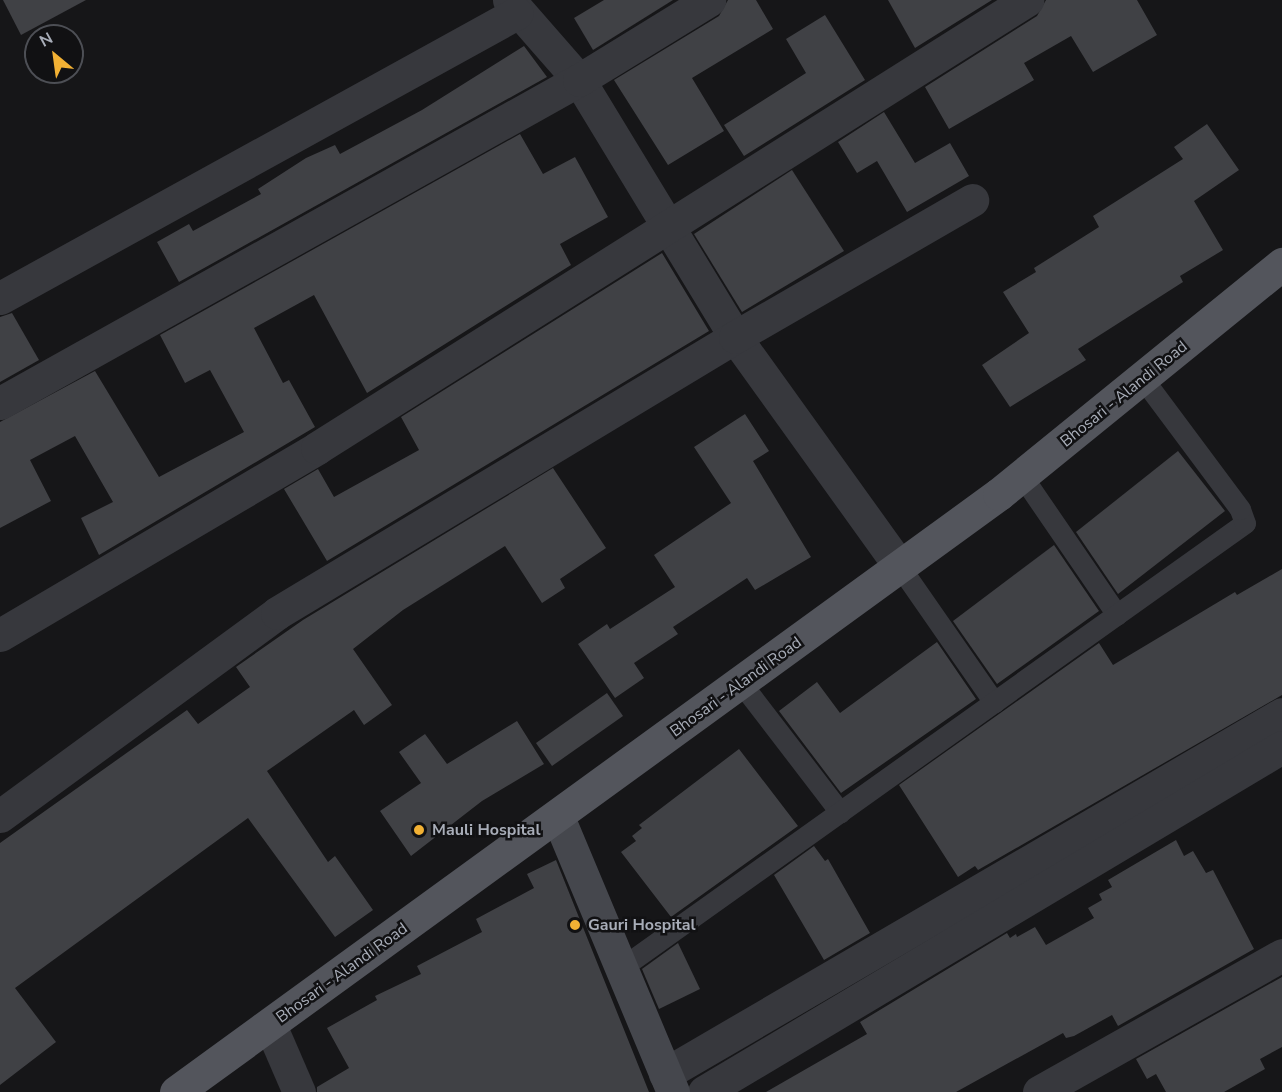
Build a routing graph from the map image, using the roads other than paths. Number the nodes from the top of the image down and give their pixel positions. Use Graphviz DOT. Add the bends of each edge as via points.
graph roads {
  1 [pos="709,0"];
  2 [pos="1027,0"];
  3 [pos="513,7"];
  4 [pos="579,80"];
  5 [pos="972,200"];
  6 [pos="666,228"];
  7 [pos="1282,264"];
  8 [pos="0,298"];
  9 [pos="735,337"];
  10 [pos="1143,380"];
  11 [pos="0,402"];
  12 [pos="1022,476"];
  13 [pos="900,567"];
  14 [pos="1117,615"];
  15 [pos="0,635"];
  16 [pos="741,683"];
  17 [pos="994,702"];
  18 [pos="1282,714"];
  19 [pos="1282,747"];
  20 [pos="840,812"];
  21 [pos="0,816"];
  22 [pos="558,817"];
  23 [pos="1282,955"];
  24 [pos="621,968"];
  25 [pos="270,1025"];
  26 [pos="668,1086"];
  27 [pos="176,1092"];
  28 [pos="298,1092"];
  29 [pos="704,1092"];
  30 [pos="1039,1092"];
  1 -- 4 [label="street"];
  2 -- 6 [label="street"];
  3 -- 4 [label="street"];
  3 -- 8 [label="street"];
  4 -- 6 [label="street"];
  4 -- 11 [label="street"];
  5 -- 9 [label="street"];
  6 -- 9 [label="street"];
  6 -- 15 [label="street" via="317,448"];
  7 -- 10 [label="main road, Bhosari - Alandi Road"];
  9 -- 13 [label="street"];
  9 -- 21 [label="street" via="277,613"];
  10 -- 12 [label="main road, Bhosari - Alandi Road"];
  10 -- 14 [label="lane" via="1240,509 1245,524"];
  12 -- 13 [label="main road, Bhosari - Alandi Road"];
  12 -- 14 [label="lane"];
  13 -- 16 [label="main road, Bhosari - Alandi Road"];
  13 -- 17 [label="lane"];
  14 -- 17 [label="lane"];
  16 -- 20 [label="lane"];
  16 -- 22 [label="main road, Bhosari - Alandi Road"];
  17 -- 20 [label="lane"];
  18 -- 26 [label="street"];
  19 -- 29 [label="street"];
  20 -- 24 [label="lane"];
  22 -- 24 [label="street"];
  22 -- 25 [label="main road, Bhosari - Alandi Road"];
  23 -- 30 [label="street"];
  24 -- 26 [label="street"];
  25 -- 27 [label="main road, Bhosari - Alandi Road"];
  25 -- 28 [label="street"];
}
